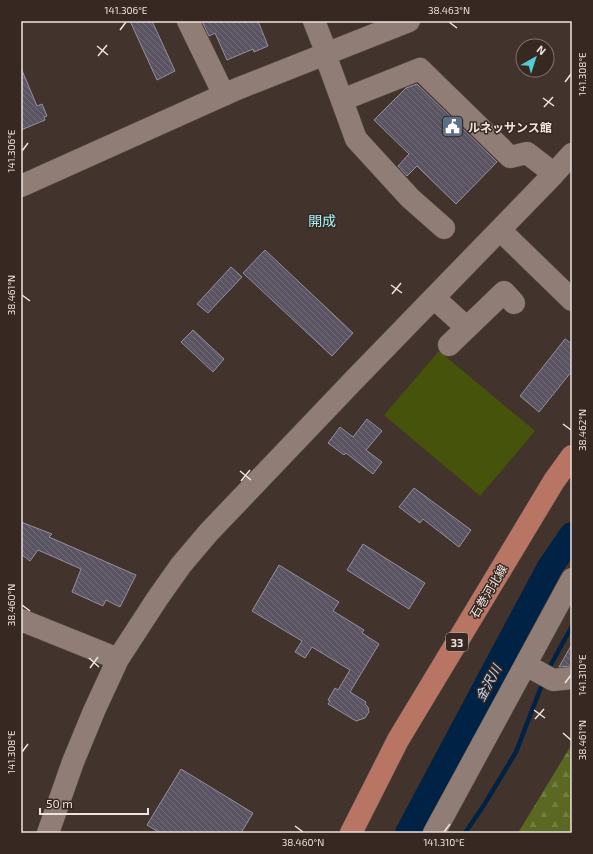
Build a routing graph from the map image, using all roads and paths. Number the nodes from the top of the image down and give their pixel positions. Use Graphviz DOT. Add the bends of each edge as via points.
graph roads {
  1 [pos="188,21"];
  2 [pos="314,21"];
  3 [pos="409,21"];
  4 [pos="328,54"];
  5 [pos="224,95"];
  6 [pos="342,100"];
  7 [pos="565,167"];
  8 [pos="21,186"];
  9 [pos="444,228"];
  10 [pos="500,230"];
  11 [pos="434,298"];
  12 [pos="572,300"];
  13 [pos="514,303"];
  14 [pos="466,327"];
  15 [pos="449,345"];
  16 [pos="572,456"];
  17 [pos="572,579"];
  18 [pos="21,620"];
  19 [pos="118,659"];
  20 [pos="547,673"];
  21 [pos="48,833"];
  22 [pos="351,833"];
  23 [pos="434,833"];
  1 -- 5 [label="street"];
  2 -- 4 [label="street"];
  3 -- 4 [label="street"];
  4 -- 5 [label="street"];
  4 -- 6 [label="street" via="329,65"];
  5 -- 8 [label="street"];
  6 -- 7 [label="street" via="420,69 510,157 527,153 544,166"];
  6 -- 9 [label="street" via="356,139 410,198"];
  7 -- 10 [label="street"];
  10 -- 11 [label="street"];
  10 -- 12 [label="street"];
  11 -- 14 [label="street"];
  11 -- 19 [label="street" via="209,532 157,599"];
  13 -- 14 [label="street" via="504,292"];
  14 -- 15 [label="street"];
  16 -- 22 [label="main road, 石巻河北線 / 33" via="554,481 398,740"];
  17 -- 20 [label="street"];
  18 -- 19 [label="street"];
  19 -- 21 [label="street" via="73,762"];
  20 -- 23 [label="street"];
}
